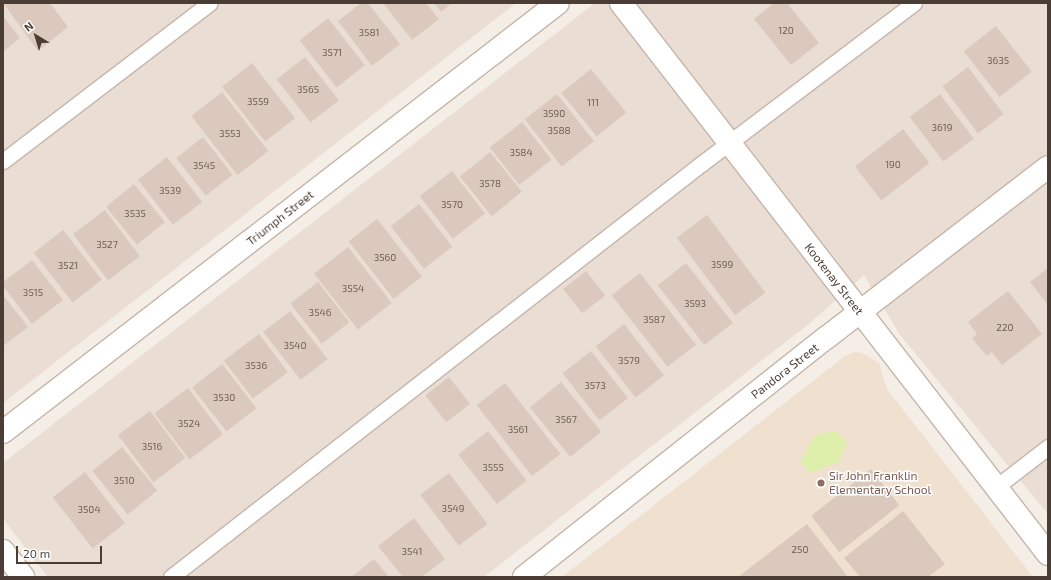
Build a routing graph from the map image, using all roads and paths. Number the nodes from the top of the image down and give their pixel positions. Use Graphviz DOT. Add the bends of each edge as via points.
graph roads {
  1 [pos="210,3"];
  2 [pos="558,3"];
  3 [pos="621,3"];
  4 [pos="914,3"];
  5 [pos="730,143"];
  6 [pos="3,161"];
  7 [pos="1048,167"];
  8 [pos="860,312"];
  9 [pos="3,432"];
  10 [pos="1048,446"];
  11 [pos="996,487"];
  12 [pos="3,551"];
  13 [pos="1048,554"];
  14 [pos="23,577"];
  15 [pos="171,577"];
  16 [pos="524,577"];
  1 -- 6 [label="lane"];
  2 -- 9 [label="street, Triumph Street"];
  3 -- 5 [label="street, Kootenay Street"];
  4 -- 5 [label="lane"];
  5 -- 8 [label="street, Kootenay Street"];
  5 -- 15 [label="lane"];
  7 -- 8 [label="street, Pandora Street"];
  8 -- 11 [label="street, Kootenay Street"];
  8 -- 16 [label="street, Pandora Street"];
  10 -- 11 [label="lane"];
  11 -- 13 [label="street, Kootenay Street"];
  12 -- 14 [label="street"];
}
